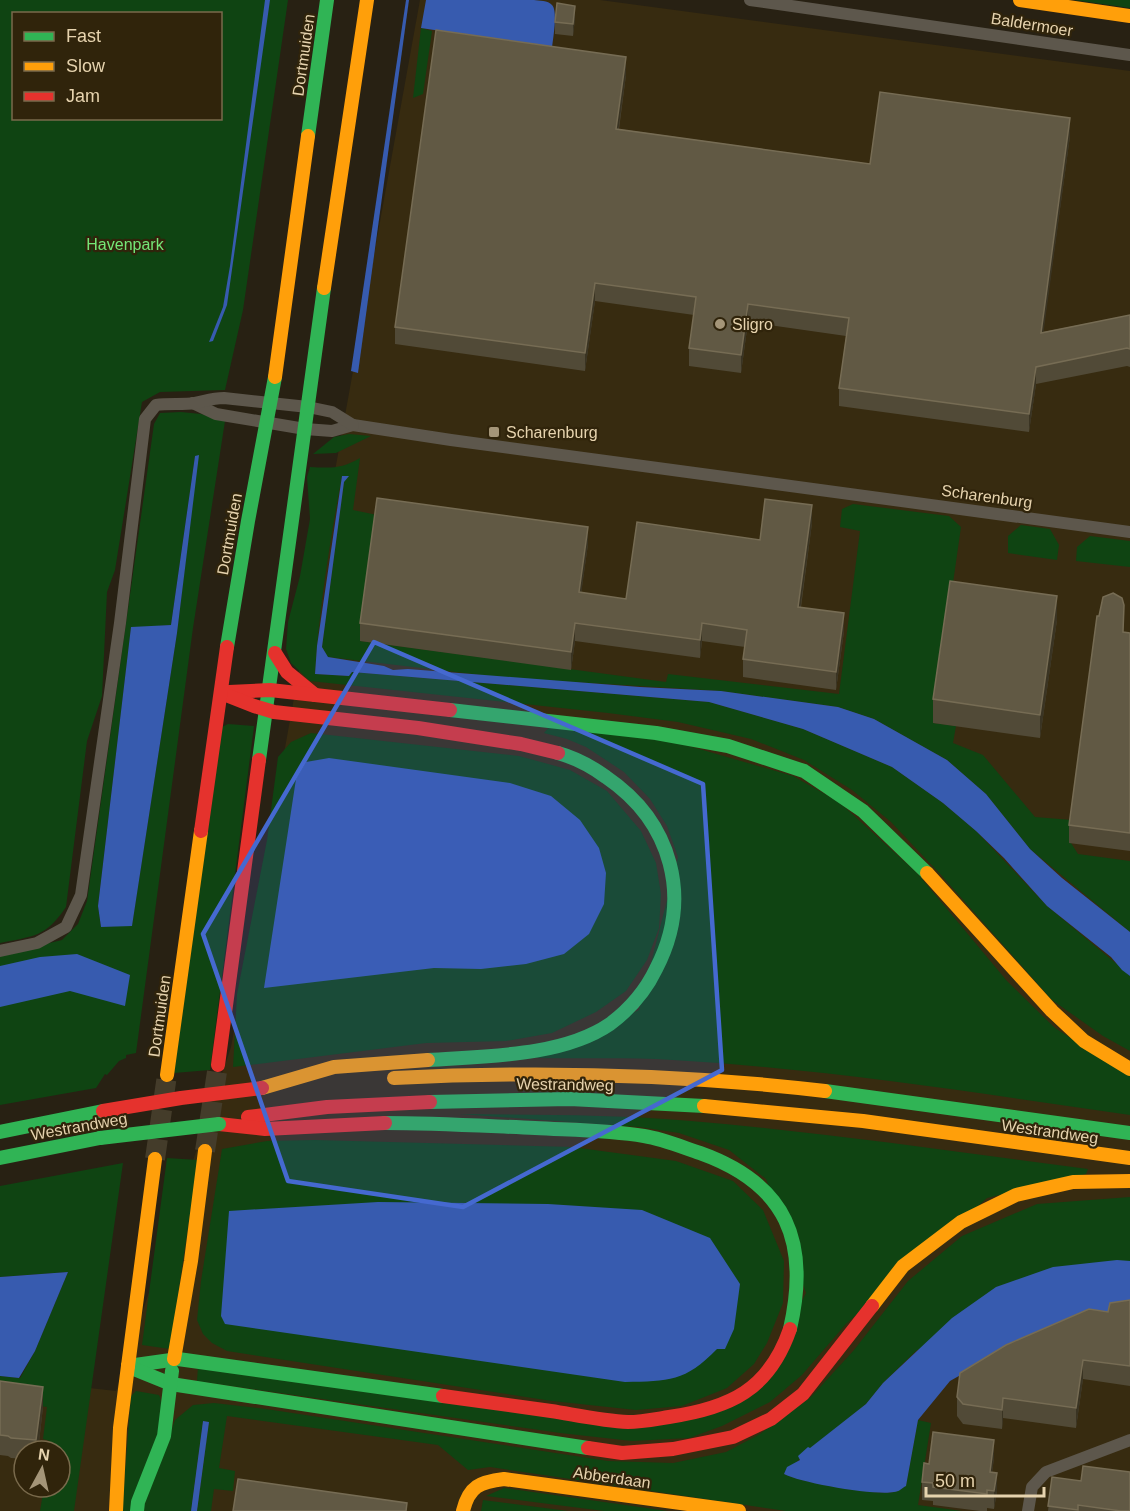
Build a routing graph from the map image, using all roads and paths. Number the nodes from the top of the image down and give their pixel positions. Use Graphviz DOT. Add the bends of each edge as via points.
graph roads {
  1 [pos="327,0"];
  2 [pos="367,0"];
  3 [pos="750,0"];
  4 [pos="1020,0"];
  5 [pos="1130,16"];
  6 [pos="1130,55"];
  7 [pos="193,403"];
  8 [pos="271,404"];
  9 [pos="308,407"];
  10 [pos="266,423"];
  11 [pos="353,425"];
  12 [pos="305,429"];
  13 [pos="1130,532"];
  14 [pos="275,652"];
  15 [pos="270,690"];
  16 [pos="221,693"];
  17 [pos="315,695"];
  18 [pos="266,711"];
  19 [pos="0,951"];
  20 [pos="218,1065"];
  21 [pos="1130,1069"];
  22 [pos="167,1075"];
  23 [pos="379,1078"];
  24 [pos="332,1082"];
  25 [pos="262,1088"];
  26 [pos="219,1124"];
  27 [pos="0,1132"];
  28 [pos="1130,1133"];
  29 [pos="205,1151"];
  30 [pos="0,1158"];
  31 [pos="1130,1158"];
  32 [pos="155,1159"];
  33 [pos="1130,1181"];
  34 [pos="174,1359"];
  35 [pos="128,1366"];
  36 [pos="171,1384"];
  37 [pos="1130,1440"];
  38 [pos="116,1511"];
  39 [pos="137,1511"];
  40 [pos="463,1511"];
  41 [pos="739,1511"];
  42 [pos="1028,1511"];
  1 -- 8 [label="main road, Dortmuiden"];
  2 -- 9 [label="main road"];
  3 -- 6 [label="street, Baldermoer"];
  4 -- 5 [label="main road"];
  7 -- 8 [label="street" via="224,398"];
  7 -- 10 [label="street, Scharenburg" via="216,414"];
  7 -- 19 [label="street" via="156,405 145,418 81,895 66,927 37,943"];
  8 -- 9 [label="street"];
  8 -- 10 [label="main road, Dortmuiden"];
  9 -- 11 [label="street" via="332,412"];
  9 -- 12 [label="main road"];
  10 -- 12 [label="street, Scharenburg"];
  10 -- 16 [label="main road, Dortmuiden"];
  11 -- 12 [label="street, Scharenburg" via="332,430"];
  11 -- 13 [label="street, Scharenburg"];
  12 -- 14 [label="main road"];
  14 -- 15 [label="main road"];
  14 -- 17 [label="main road" via="287,672"];
  15 -- 16 [label="main road"];
  15 -- 17 [label="main road"];
  15 -- 18 [label="main road"];
  16 -- 18 [label="main road"];
  16 -- 22 [label="main road, Dortmuiden"];
  17 -- 21 [label="main road" via="656,733 728,746 804,771 863,811 929,875 1084,1041"];
  18 -- 20 [label="main road"];
  18 -- 25 [label="main road" via="508,741 579,760 622,788 646,814 666,849 676,899 669,941 654,980 621,1017 597,1032 561,1046 523,1053 340,1066"];
  23 -- 28 [label="main road, Westrandweg" via="489,1074 656,1077 775,1086"];
  24 -- 25 [label="main road, Westrandweg"];
  25 -- 27 [label="main road, Westrandweg, bridge" via="181,1098"];
  26 -- 30 [label="main road, Westrandweg, bridge" via="100,1138"];
  26 -- 31 [label="main road, Westrandweg" via="259,1114 407,1102 570,1099 682,1104 863,1121"];
  26 -- 34 [label="main road" via="257,1129 450,1124 655,1138 726,1162 770,1196 786,1221 795,1246 793,1316 784,1347 773,1366 742,1395 682,1416 629,1422"];
  29 -- 34 [label="main road"];
  32 -- 35 [label="main road"];
  33 -- 36 [label="main road" via="1072,1182 1016,1195 961,1222 903,1266 803,1394 771,1419 732,1437 673,1449 622,1453"];
  34 -- 35 [label="main road"];
  34 -- 36 [label="main road"];
  35 -- 36 [label="main road"];
  35 -- 38 [label="main road"];
  36 -- 39 [label="main road" via="164,1436"];
  37 -- 42 [label="street" via="1046,1472 1032,1488"];
  40 -- 41 [label="main road, Abberdaan" via="465,1497 481,1482 504,1479"];
}
